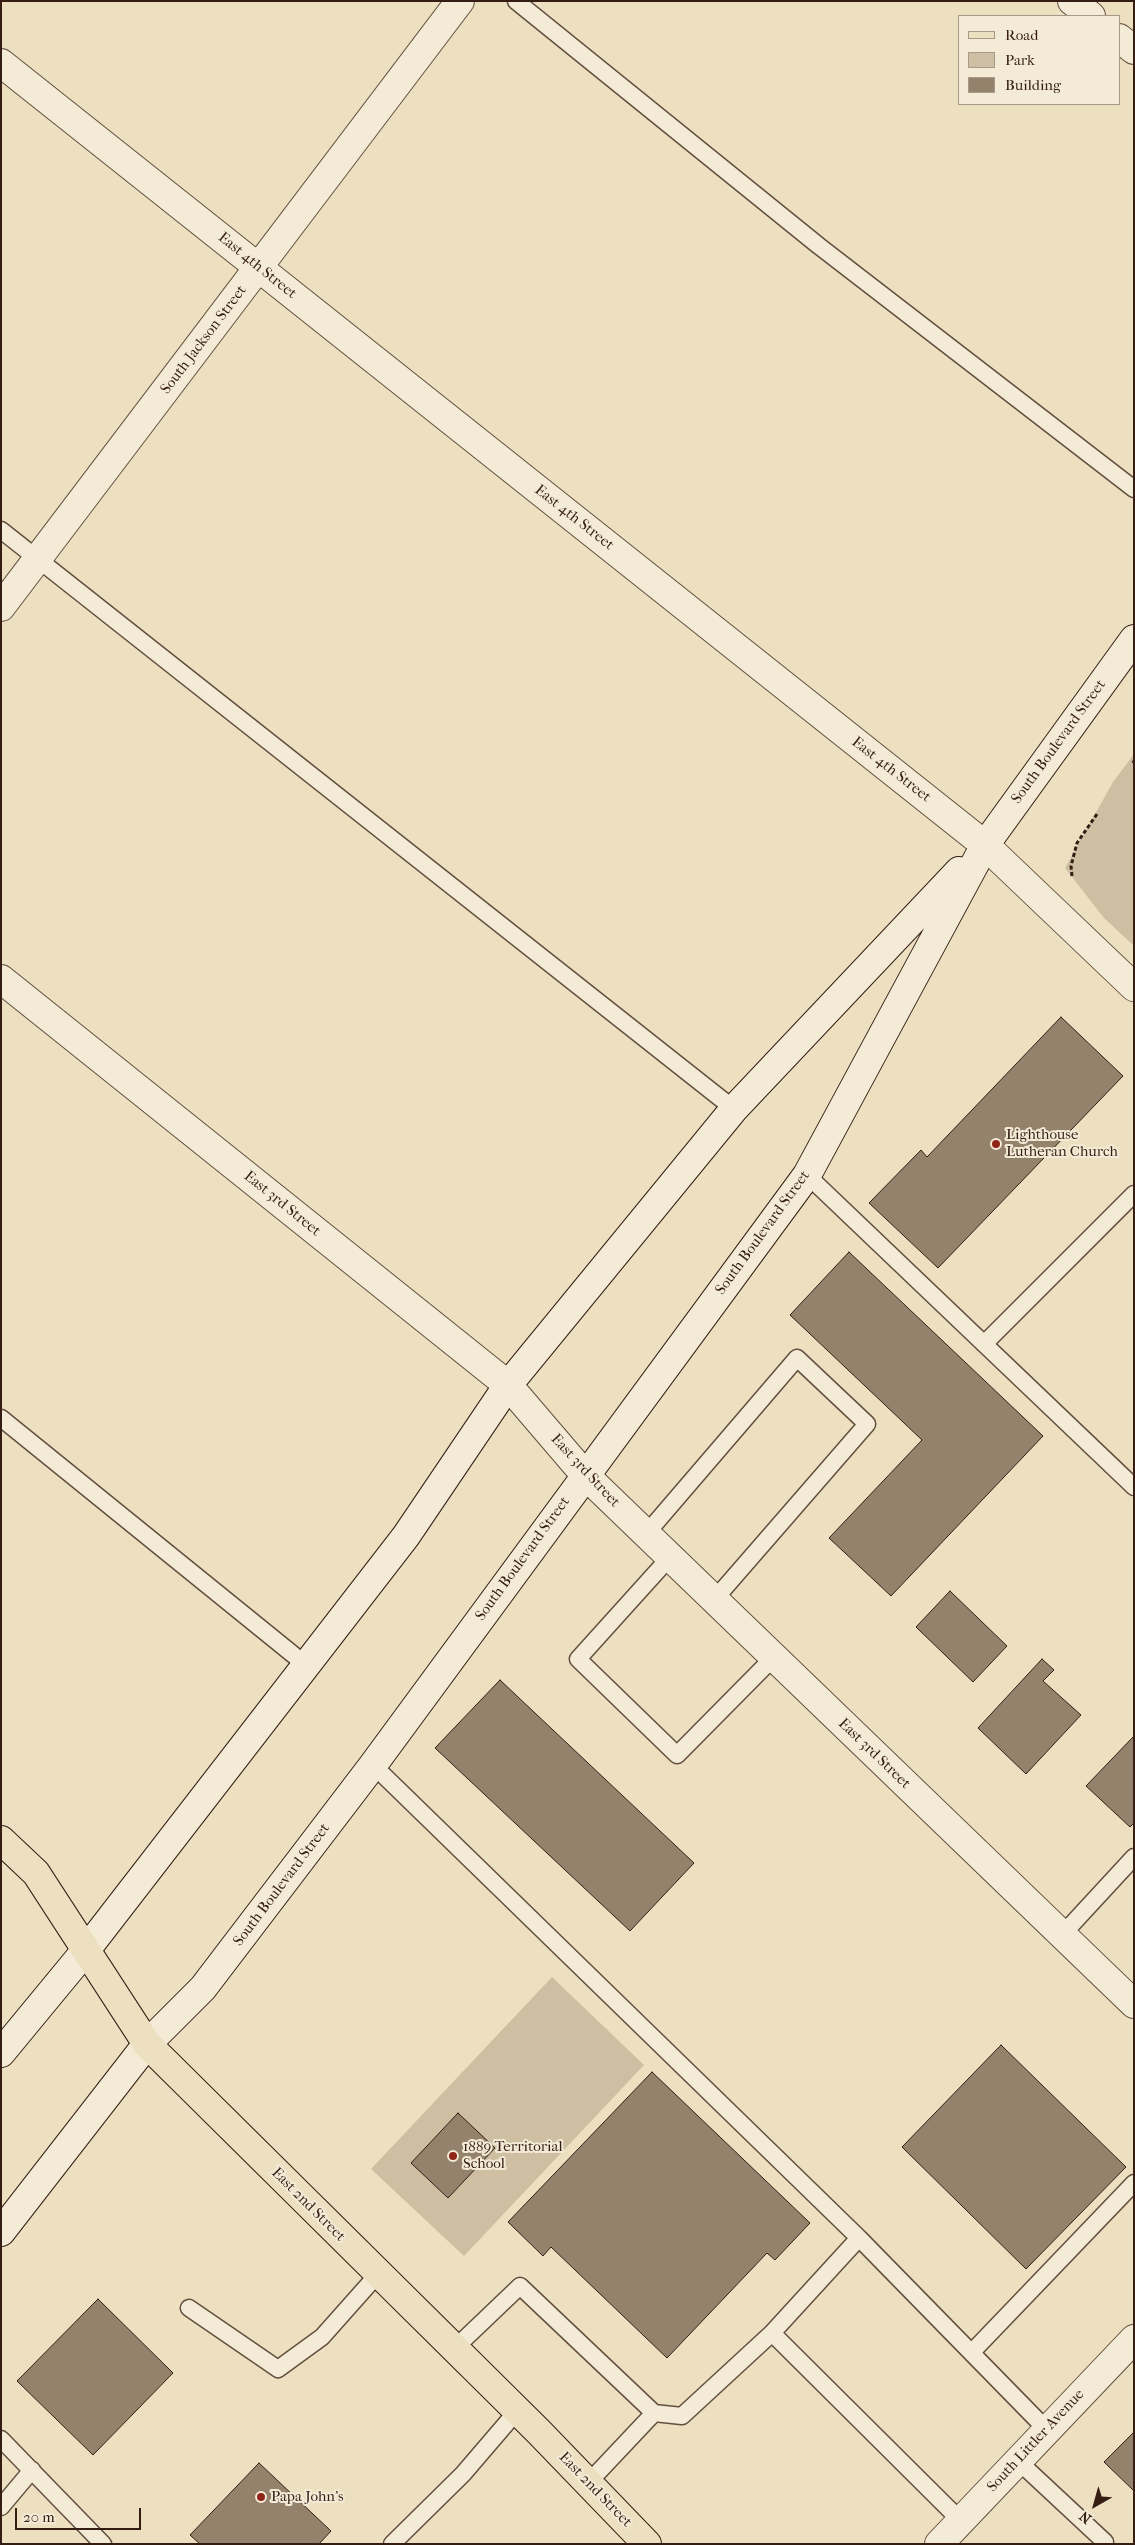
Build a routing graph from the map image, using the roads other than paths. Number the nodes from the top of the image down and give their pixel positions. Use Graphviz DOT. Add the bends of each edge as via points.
graph roads {
  1 [pos="460,1"];
  2 [pos="516,1"];
  3 [pos="1072,1"];
  4 [pos="1090,15"];
  5 [pos="1120,39"];
  6 [pos="1134,50"];
  7 [pos="1,63"];
  8 [pos="259,268"];
  9 [pos="1134,489"];
  10 [pos="1,530"];
  11 [pos="38,558"];
  12 [pos="1,607"];
  13 [pos="1134,639"];
  14 [pos="985,845"];
  15 [pos="1,979"];
  16 [pos="1134,987"];
  17 [pos="734,1109"];
  18 [pos="807,1175"];
  19 [pos="1134,1194"];
  20 [pos="984,1344"];
  21 [pos="508,1385"];
  22 [pos="1,1418"];
  23 [pos="585,1476"];
  24 [pos="1134,1487"];
  25 [pos="646,1534"];
  26 [pos="670,1557"];
  27 [pos="714,1600"];
  28 [pos="774,1657"];
  29 [pos="306,1664"];
  30 [pos="373,1765"];
  31 [pos="1,1840"];
  32 [pos="1134,1858"];
  33 [pos="1062,1935"];
  34 [pos="86,1950"];
  35 [pos="1134,2004"];
  36 [pos="147,2044"];
  37 [pos="1,2052"];
  38 [pos="1134,2183"];
  39 [pos="1,2232"];
  40 [pos="859,2238"];
  41 [pos="378,2274"];
  42 [pos="189,2308"];
  43 [pos="772,2332"];
  44 [pos="1134,2339"];
  45 [pos="454,2349"];
  46 [pos="972,2352"];
  47 [pos="517,2411"];
  48 [pos="654,2413"];
  49 [pos="1046,2429"];
  50 [pos="1,2439"];
  51 [pos="1017,2460"];
  52 [pos="32,2470"];
  53 [pos="588,2483"];
  54 [pos="1,2507"];
  55 [pos="961,2521"];
  56 [pos="635,2540"];
  57 [pos="1105,2542"];
  58 [pos="103,2544"];
  59 [pos="392,2544"];
  60 [pos="939,2544"];
  1 -- 8 [label="street, South Jackson Street"];
  2 -- 9 [label="lane" via="819,246"];
  3 -- 4 [label="street"];
  5 -- 6 [label="street"];
  7 -- 8 [label="street, East 4th Street"];
  8 -- 11 [label="street, South Jackson Street"];
  8 -- 14 [label="street, East 4th Street"];
  10 -- 11 [label="lane"];
  11 -- 12 [label="street, South Jackson Street"];
  11 -- 17 [label="lane"];
  13 -- 14 [label="street, South Boulevard Street"];
  14 -- 16 [label="street, East 4th Street"];
  14 -- 17 [label="street, South Boulevard Street"];
  14 -- 18 [label="street, South Boulevard Street"];
  15 -- 21 [label="street, East 3rd Street"];
  17 -- 21 [label="street, South Boulevard Street"];
  18 -- 20 [label="lane"];
  18 -- 23 [label="street, South Boulevard Street"];
  19 -- 20 [label="lane"];
  20 -- 24 [label="lane"];
  21 -- 23 [label="street, East 3rd Street"];
  21 -- 29 [label="street, South Boulevard Street" via="406,1536"];
  22 -- 29 [label="lane"];
  23 -- 25 [label="street, East 3rd Street"];
  23 -- 30 [label="street, South Boulevard Street"];
  25 -- 26 [label="street, East 3rd Street"];
  25 -- 27 [label="lane" via="797,1358 868,1424"];
  26 -- 27 [label="street, East 3rd Street"];
  26 -- 28 [label="lane" via="578,1659 677,1755"];
  27 -- 28 [label="street, East 3rd Street"];
  28 -- 33 [label="street, East 3rd Street"];
  29 -- 34 [label="street, South Boulevard Street"];
  30 -- 36 [label="street, South Boulevard Street" via="203,1988"];
  30 -- 40 [label="lane"];
  31 -- 34 [label="main road, East 2nd Street" via="36,1873"];
  32 -- 33 [label="lane"];
  33 -- 35 [label="street, East 3rd Street"];
  34 -- 36 [label="main road, East 2nd Street"];
  34 -- 37 [label="street, South Boulevard Street"];
  36 -- 39 [label="street, South Boulevard Street"];
  36 -- 41 [label="main road, East 2nd Street"];
  38 -- 46 [label="lane"];
  40 -- 43 [label="lane"];
  40 -- 46 [label="lane"];
  41 -- 42 [label="lane" via="322,2337 278,2369"];
  41 -- 45 [label="main road, East 2nd Street"];
  43 -- 48 [label="lane" via="682,2416"];
  43 -- 55 [label="lane"];
  44 -- 49 [label="street, South Littler Avenue"];
  45 -- 47 [label="main road, East 2nd Street"];
  45 -- 48 [label="lane" via="520,2286"];
  46 -- 49 [label="lane"];
  47 -- 53 [label="main road, East 2nd Street"];
  47 -- 59 [label="lane" via="463,2474"];
  48 -- 53 [label="lane"];
  49 -- 51 [label="street, South Littler Avenue"];
  50 -- 52 [label="lane"];
  51 -- 55 [label="street, South Littler Avenue"];
  51 -- 57 [label="lane"];
  52 -- 54 [label="lane"];
  52 -- 58 [label="lane"];
  53 -- 56 [label="main road, East 2nd Street"];
  55 -- 60 [label="street, South Littler Avenue"];
}
